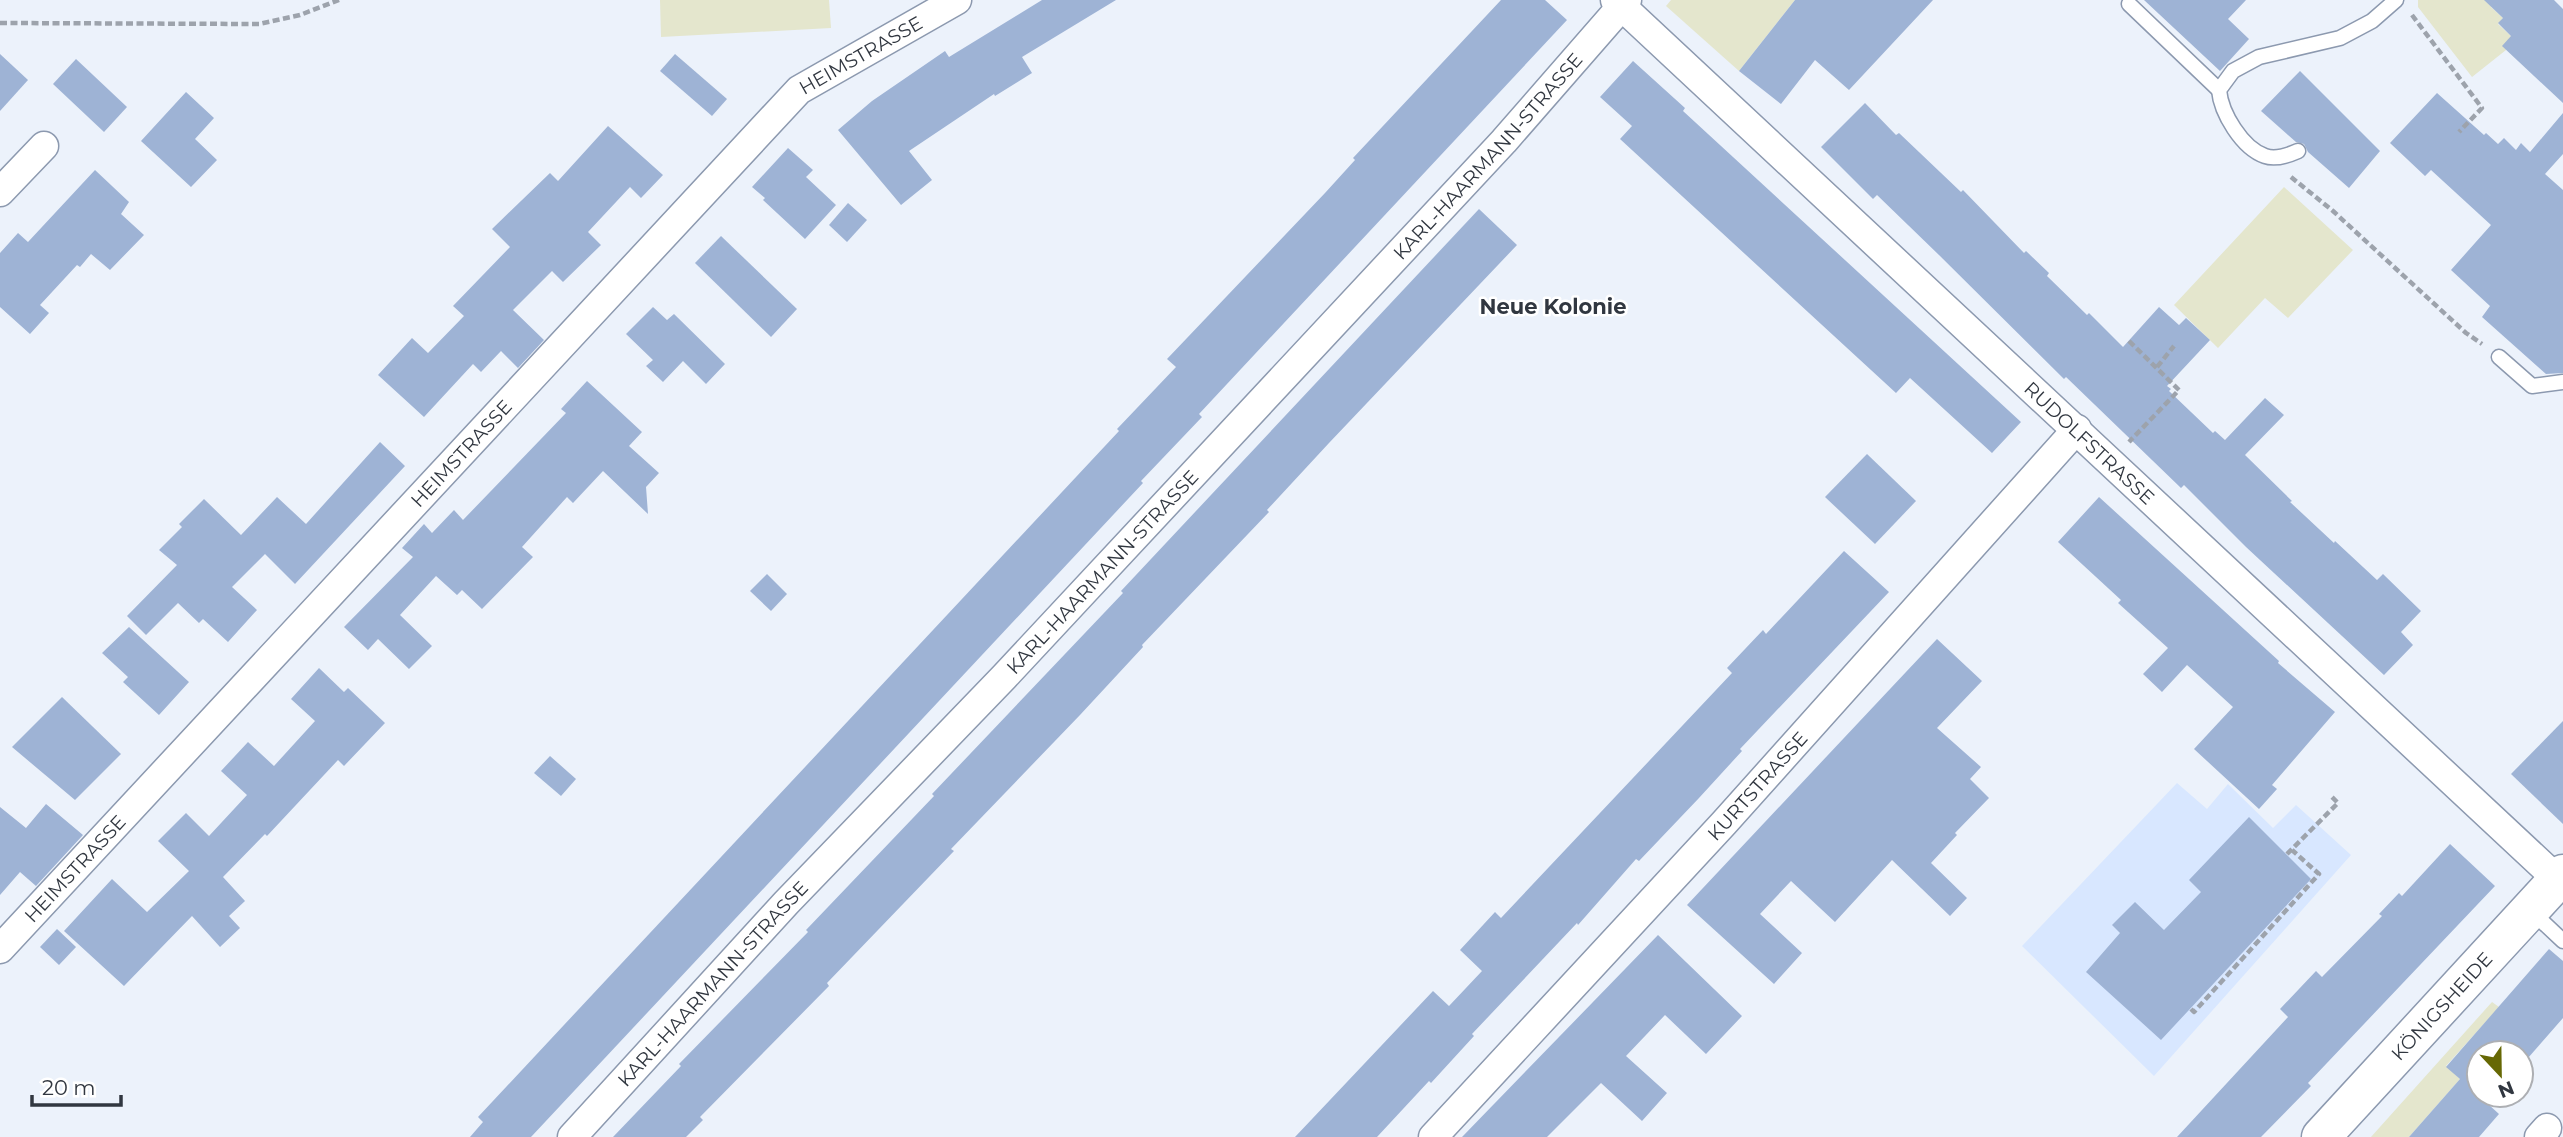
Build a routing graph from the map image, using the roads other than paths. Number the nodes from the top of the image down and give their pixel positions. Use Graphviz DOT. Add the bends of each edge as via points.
graph roads {
  1 [pos="957,0"];
  2 [pos="2396,0"];
  3 [pos="1621,2"];
  4 [pos="2129,4"];
  5 [pos="2219,90"];
  6 [pos="44,146"];
  7 [pos="2298,151"];
  8 [pos="0,192"];
  9 [pos="2499,357"];
  10 [pos="2563,383"];
  11 [pos="2077,429"];
  12 [pos="2561,877"];
  13 [pos="2530,910"];
  14 [pos="2563,941"];
  15 [pos="0,949"];
  16 [pos="572,1137"];
  17 [pos="1433,1137"];
  18 [pos="2321,1137"];
  1 -- 15 [label="street, HEIMSTRASSE" via="799,90"];
  2 -- 5 [label="lane" via="2340,37 2259,57 2233,71"];
  3 -- 11 [label="street, RUDOLFSTRASSE"];
  3 -- 16 [label="street, KARL-HAARMANN-STRASSE" via="1504,141 1004,677 786,903"];
  4 -- 5 [label="lane"];
  5 -- 7 [label="lane" via="2220,104 2245,142 2266,156"];
  6 -- 8 [label="street"];
  9 -- 10 [label="lane" via="2532,386"];
  11 -- 12 [label="street, RUDOLFSTRASSE"];
  11 -- 17 [label="street, KURTSTRASSE" via="1724,823"];
  12 -- 13 [label="main road, KÖNIGSHEIDE"];
  13 -- 14 [label="lane"];
  13 -- 18 [label="main road, KÖNIGSHEIDE"];
}
